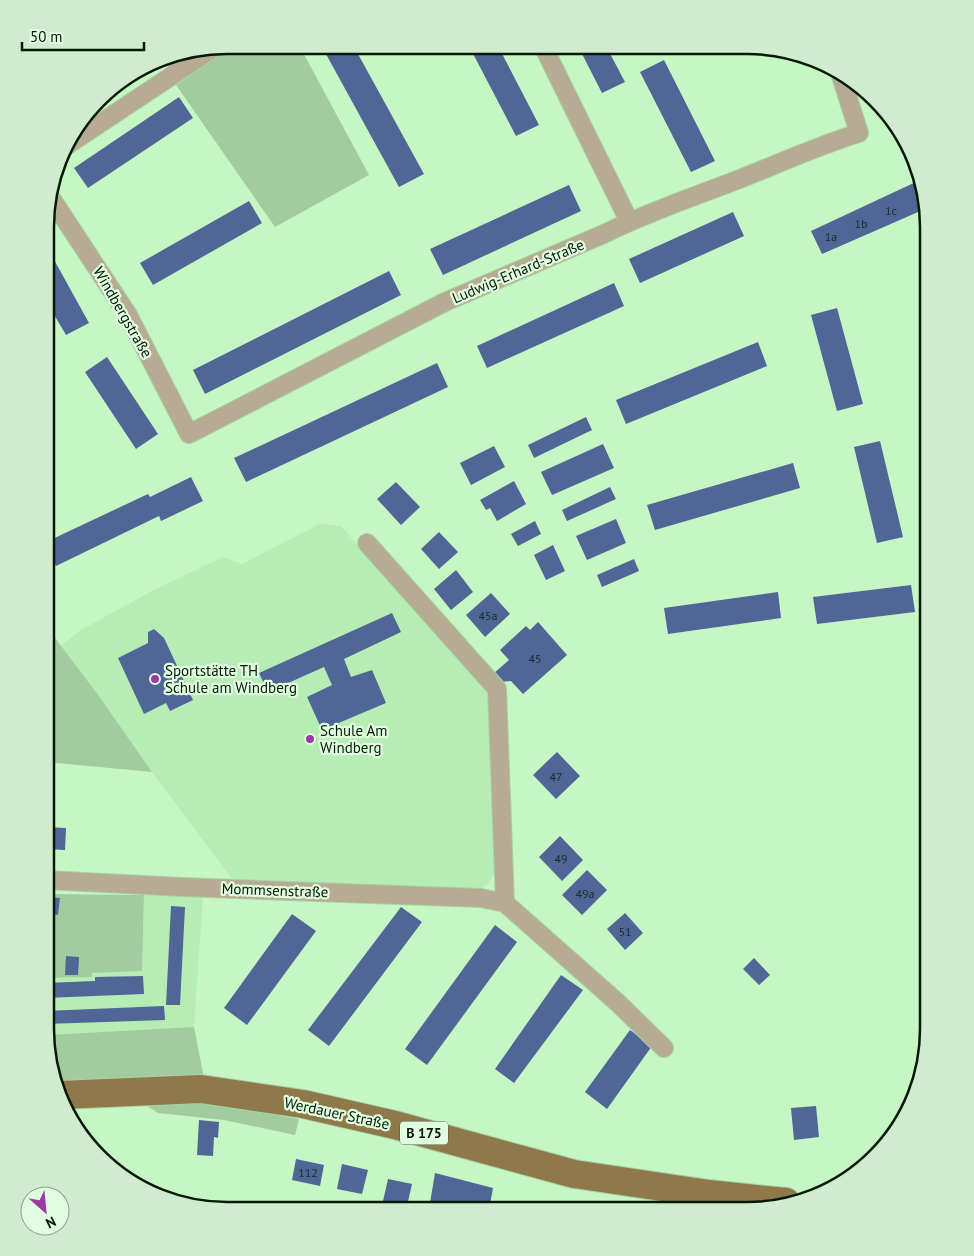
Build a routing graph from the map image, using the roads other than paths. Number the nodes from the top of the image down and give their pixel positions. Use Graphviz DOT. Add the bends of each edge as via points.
graph roads {
  1 [pos="547,54"];
  2 [pos="202,56"];
  3 [pos="843,84"];
  4 [pos="79,137"];
  5 [pos="55,204"];
  6 [pos="629,221"];
  7 [pos="189,434"];
  8 [pos="367,543"];
  9 [pos="54,880"];
  10 [pos="505,903"];
  11 [pos="664,1048"];
  12 [pos="67,1095"];
  13 [pos="770,1200"];
  1 -- 6 [label="street"];
  2 -- 4 [label="street"];
  3 -- 6 [label="street, Ludwig-Erhard-Straße" via="859,133"];
  5 -- 7 [label="street, Windbergstraße" via="128,315"];
  6 -- 7 [label="street, Ludwig-Erhard-Straße" via="445,302"];
  8 -- 10 [label="street" via="497,689"];
  9 -- 10 [label="street, Mommsenstraße" via="481,898"];
  10 -- 11 [label="street, Mommsenstraße"];
  12 -- 13 [label="main road, Werdauer Straße / B 175" via="201,1089 303,1104 574,1174"];
}
